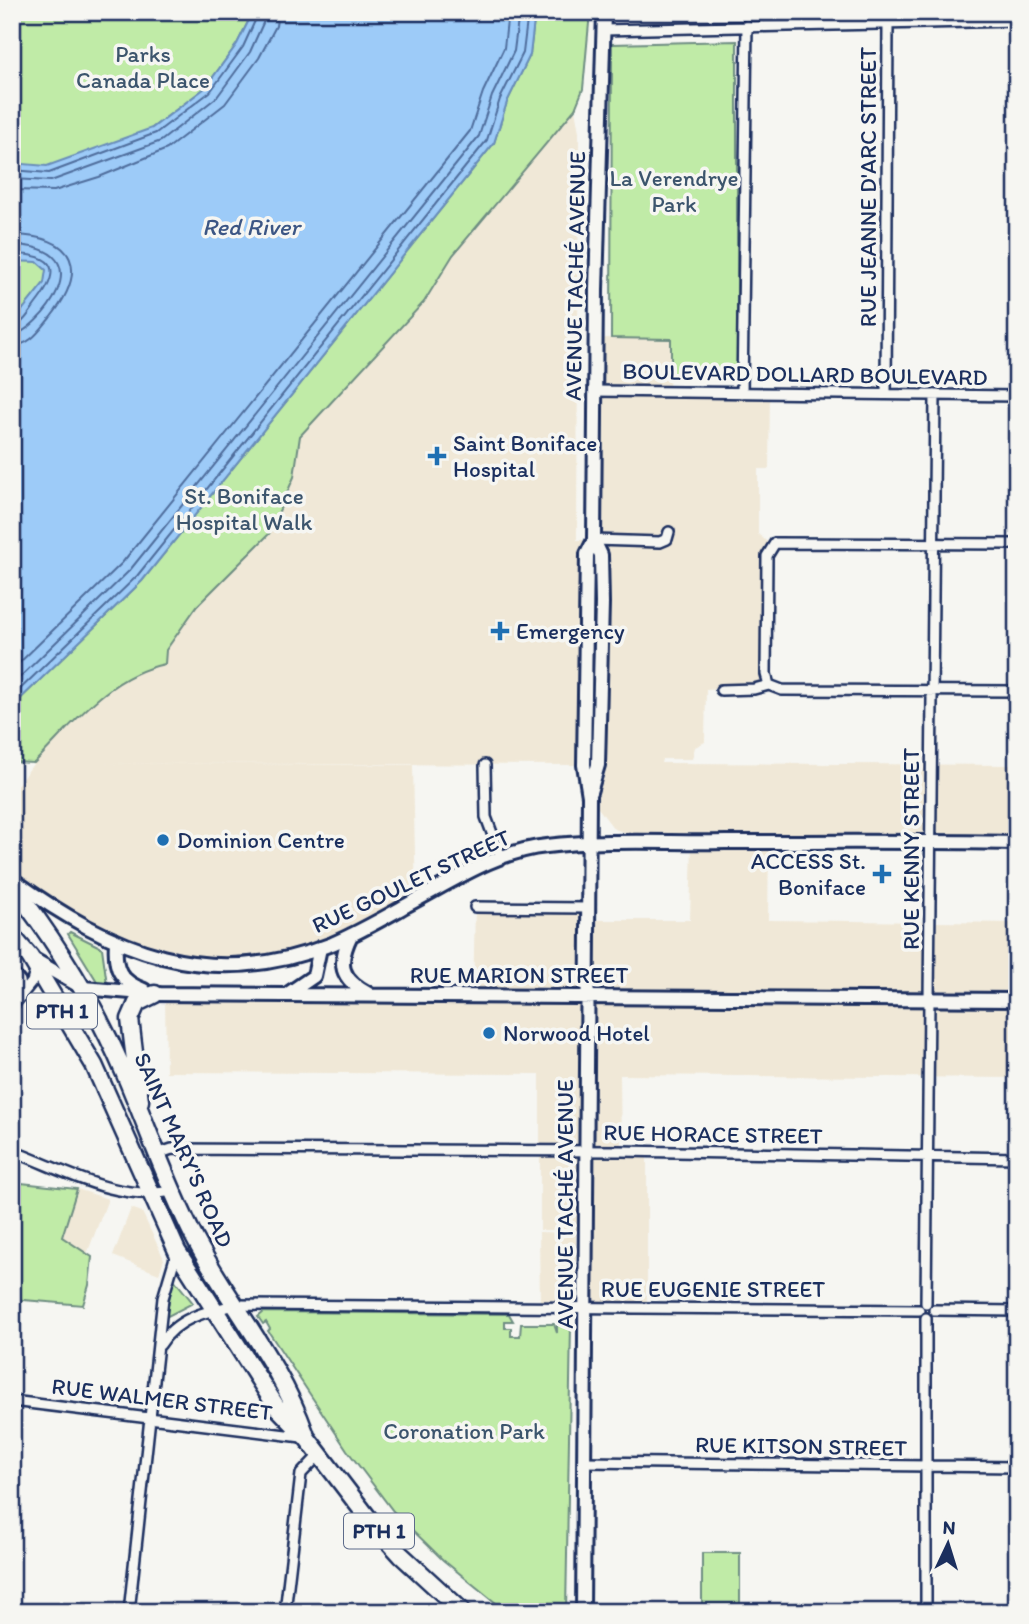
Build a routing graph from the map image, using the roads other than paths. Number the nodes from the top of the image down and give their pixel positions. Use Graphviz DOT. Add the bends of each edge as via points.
graph roads {
  1 [pos="604,12"];
  2 [pos="1017,21"];
  3 [pos="888,22"];
  4 [pos="747,25"];
  5 [pos="603,30"];
  6 [pos="594,391"];
  7 [pos="742,393"];
  8 [pos="886,394"];
  9 [pos="935,395"];
  10 [pos="1017,396"];
  11 [pos="669,533"];
  12 [pos="594,540"];
  13 [pos="933,543"];
  14 [pos="1017,544"];
  15 [pos="584,677"];
  16 [pos="600,677"];
  17 [pos="769,685"];
  18 [pos="721,690"];
  19 [pos="931,691"];
  20 [pos="1017,691"];
  21 [pos="485,765"];
  22 [pos="589,796"];
  23 [pos="931,842"];
  24 [pos="1017,843"];
  25 [pos="588,844"];
  26 [pos="500,857"];
  27 [pos="12,879"];
  28 [pos="12,885"];
  29 [pos="475,907"];
  30 [pos="588,908"];
  31 [pos="351,935"];
  32 [pos="12,936"];
  33 [pos="116,943"];
  34 [pos="320,948"];
  35 [pos="33,962"];
  36 [pos="12,972"];
  37 [pos="83,988"];
  38 [pos="155,994"];
  39 [pos="285,994"];
  40 [pos="22,996"];
  41 [pos="372,996"];
  42 [pos="588,996"];
  43 [pos="930,999"];
  44 [pos="1017,1000"];
  45 [pos="12,1007"];
  46 [pos="93,1065"];
  47 [pos="124,1072"];
  48 [pos="141,1114"];
  49 [pos="12,1151"];
  50 [pos="586,1151"];
  51 [pos="157,1154"];
  52 [pos="928,1156"];
  53 [pos="1017,1158"];
  54 [pos="172,1191"];
  55 [pos="150,1195"];
  56 [pos="177,1251"];
  57 [pos="926,1303"];
  58 [pos="236,1305"];
  59 [pos="585,1308"];
  60 [pos="214,1309"];
  61 [pos="919,1310"];
  62 [pos="934,1310"];
  63 [pos="1017,1311"];
  64 [pos="926,1318"];
  65 [pos="160,1345"];
  66 [pos="12,1401"];
  67 [pos="152,1417"];
  68 [pos="307,1438"];
  69 [pos="318,1455"];
  70 [pos="584,1462"];
  71 [pos="926,1466"];
  72 [pos="1017,1467"];
  73 [pos="446,1606"];
  74 [pos="129,1612"];
  75 [pos="285,1612"];
  76 [pos="463,1612"];
  77 [pos="583,1612"];
  78 [pos="926,1612"];
  1 -- 5 [label="main road, AVENUE TACHÉ AVENUE"];
  2 -- 3 [label="street"];
  3 -- 4 [label="street"];
  3 -- 8 [label="street, RUE JEANNE D'ARC STREET"];
  4 -- 5 [label="street"];
  4 -- 7 [label="street"];
  5 -- 6 [label="main road, AVENUE TACHÉ AVENUE"];
  6 -- 7 [label="street, BOULEVARD DOLLARD BOULEVARD"];
  6 -- 12 [label="main road, AVENUE TACHÉ AVENUE"];
  7 -- 8 [label="street, BOULEVARD DOLLARD BOULEVARD"];
  8 -- 9 [label="street, BOULEVARD DOLLARD BOULEVARD"];
  9 -- 10 [label="street, BOULEVARD DOLLARD BOULEVARD"];
  9 -- 13 [label="street, RUE KENNY STREET"];
  11 -- 12 [label="street" via="660,542"];
  12 -- 15 [label="main road, AVENUE TACHÉ AVENUE" via="587,554"];
  12 -- 16 [label="main road, AVENUE TACHÉ AVENUE" via="601,555"];
  13 -- 14 [label="street"];
  13 -- 17 [label="street" via="784,541 771,545 767,556"];
  13 -- 19 [label="street, RUE KENNY STREET"];
  15 -- 16 [label="main road"];
  15 -- 22 [label="main road, AVENUE TACHÉ AVENUE" via="584,765"];
  16 -- 22 [label="main road, AVENUE TACHÉ AVENUE" via="598,765"];
  17 -- 18 [label="street"];
  17 -- 19 [label="street" via="782,690"];
  19 -- 20 [label="street"];
  19 -- 23 [label="street, RUE KENNY STREET"];
  21 -- 26 [label="street" via="486,817"];
  22 -- 25 [label="main road, AVENUE TACHÉ AVENUE"];
  23 -- 24 [label="main road, RUE GOULET STREET"];
  23 -- 25 [label="main road, RUE GOULET STREET"];
  23 -- 43 [label="street, RUE KENNY STREET"];
  25 -- 26 [label="main road, RUE GOULET STREET" via="545,846"];
  25 -- 30 [label="main road, AVENUE TACHÉ AVENUE"];
  26 -- 31 [label="main road, RUE GOULET STREET"];
  27 -- 33 [label="main road, RUE GOULET STREET" via="69,919"];
  28 -- 37 [label="highway, SAINT MARY'S ROAD / PTH 1"];
  29 -- 30 [label="street"];
  30 -- 42 [label="main road, AVENUE TACHÉ AVENUE"];
  31 -- 34 [label="main road, RUE GOULET STREET"];
  31 -- 41 [label="main road" via="343,951 343,970"];
  32 -- 35 [label="highway, SAINT MARY'S ROAD / PTH 1"];
  33 -- 34 [label="main road, RUE GOULET STREET" via="158,957 214,964 270,960"];
  33 -- 38 [label="main road" via="115,963 121,976 130,985"];
  34 -- 39 [label="main road" via="314,976"];
  35 -- 37 [label="main road, RUE MARION STREET"];
  35 -- 40 [label="street" via="32,982"];
  35 -- 46 [label="highway, SAINT MARY'S ROAD / PTH 1"];
  36 -- 40 [label="street" via="20,981"];
  37 -- 38 [label="main road, RUE MARION STREET"];
  37 -- 47 [label="highway, SAINT MARY'S ROAD / PTH 1"];
  38 -- 39 [label="main road, RUE MARION STREET"];
  38 -- 48 [label="highway" via="136,1003 130,1019"];
  39 -- 41 [label="main road, RUE MARION STREET"];
  40 -- 45 [label="street"];
  41 -- 42 [label="main road, RUE MARION STREET"];
  42 -- 43 [label="main road, RUE MARION STREET"];
  42 -- 50 [label="main road, AVENUE TACHÉ AVENUE"];
  43 -- 44 [label="main road, RUE MARION STREET"];
  43 -- 52 [label="street, RUE KENNY STREET"];
  46 -- 47 [label="highway"];
  46 -- 55 [label="highway, SAINT MARY'S ROAD / PTH 1"];
  47 -- 48 [label="highway, SAINT MARY'S ROAD / PTH 1"];
  48 -- 51 [label="highway, SAINT MARY'S ROAD / PTH 1"];
  49 -- 55 [label="street" via="116,1191"];
  50 -- 51 [label="street, RUE HORACE STREET" via="172,1149"];
  50 -- 52 [label="street, RUE HORACE STREET"];
  50 -- 59 [label="main road, AVENUE TACHÉ AVENUE"];
  51 -- 54 [label="highway, SAINT MARY'S ROAD / PTH 1"];
  52 -- 53 [label="street, RUE HORACE STREET"];
  52 -- 57 [label="street, RUE KENNY STREET"];
  54 -- 55 [label="street"];
  54 -- 58 [label="highway, SAINT MARY'S ROAD / PTH 1"];
  55 -- 56 [label="highway, SAINT MARY'S ROAD / PTH 1"];
  56 -- 60 [label="highway, SAINT MARY'S ROAD / PTH 1"];
  56 -- 65 [label="street" via="163,1298"];
  57 -- 61 [label="street"];
  57 -- 62 [label="street"];
  58 -- 59 [label="street, RUE EUGENIE STREET"];
  58 -- 60 [label="street, RUE EUGENIE STREET"];
  58 -- 68 [label="highway, SAINT MARY'S ROAD / PTH 1" via="292,1396"];
  59 -- 61 [label="street, RUE EUGENIE STREET"];
  59 -- 70 [label="main road, AVENUE TACHÉ AVENUE"];
  60 -- 65 [label="street, RUE EUGENIE STREET" via="178,1324"];
  60 -- 68 [label="highway, SAINT MARY'S ROAD / PTH 1" via="276,1406"];
  61 -- 64 [label="street"];
  62 -- 63 [label="street"];
  62 -- 64 [label="street"];
  64 -- 71 [label="street"];
  65 -- 67 [label="street"];
  66 -- 67 [label="street, RUE WALMER STREET"];
  67 -- 68 [label="street, RUE WALMER STREET"];
  67 -- 74 [label="street"];
  68 -- 69 [label="highway, SAINT MARY'S ROAD / PTH 1"];
  69 -- 73 [label="highway, SAINT MARY'S ROAD / PTH 1"];
  69 -- 75 [label="street" via="301,1474"];
  70 -- 71 [label="street, RUE KITSON STREET"];
  70 -- 77 [label="main road, AVENUE TACHÉ AVENUE"];
  71 -- 72 [label="street, RUE KITSON STREET"];
  71 -- 78 [label="street"];
  73 -- 76 [label="highway, SAINT MARY'S ROAD / PTH 1"];
}
